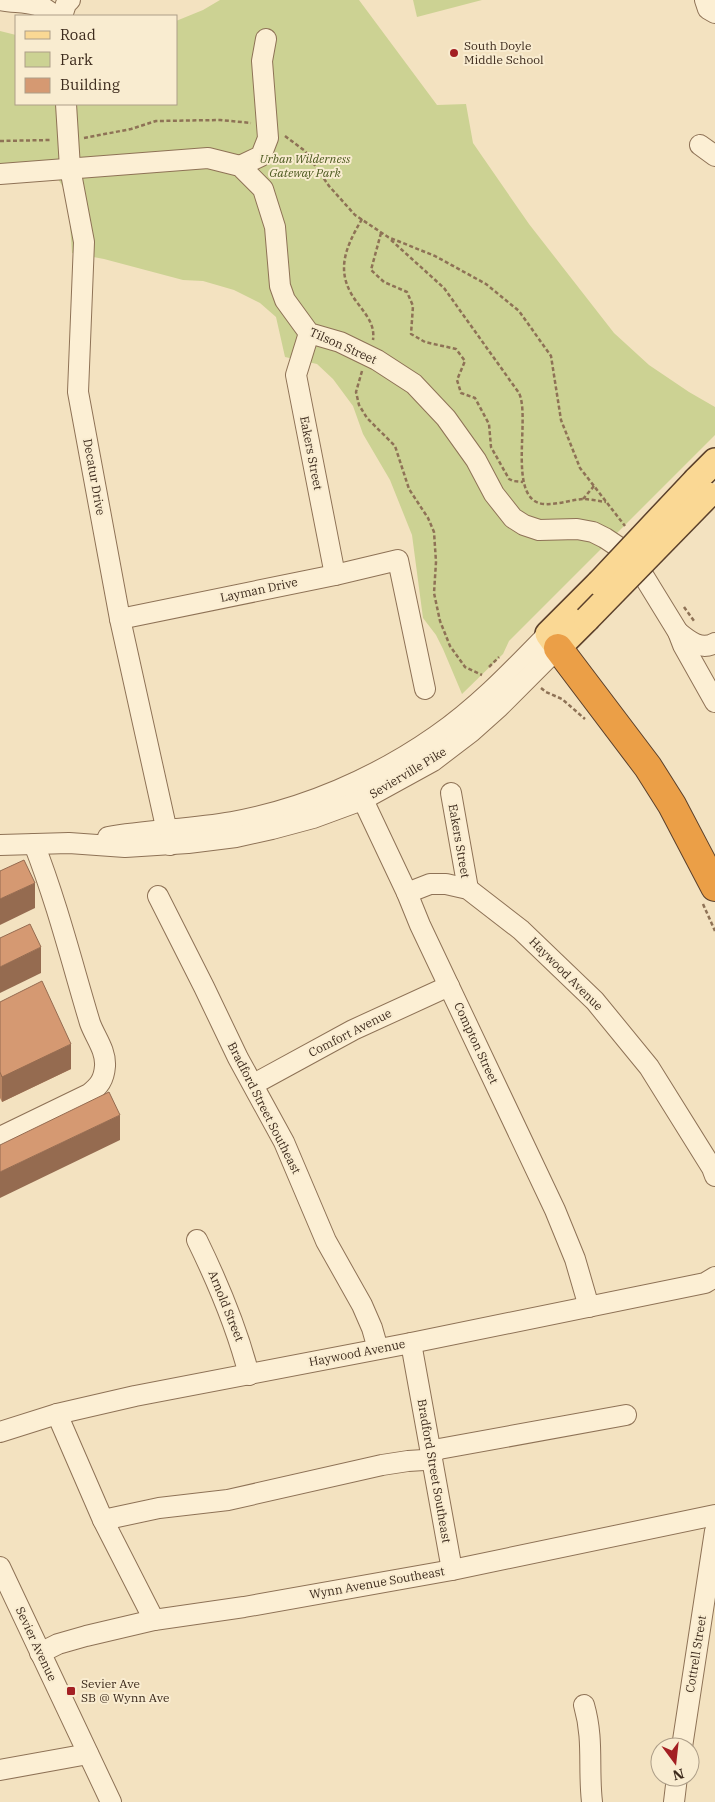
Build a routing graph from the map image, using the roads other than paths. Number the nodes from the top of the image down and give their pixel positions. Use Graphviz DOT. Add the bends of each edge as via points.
graph roads {
  1 [pos="0,0"];
  2 [pos="70,0"];
  3 [pos="705,0"];
  4 [pos="715,14"];
  5 [pos="53,15"];
  6 [pos="62,15"];
  7 [pos="266,38"];
  8 [pos="66,105"];
  9 [pos="240,166"];
  10 [pos="70,168"];
  11 [pos="0,174"];
  12 [pos="309,333"];
  13 [pos="715,461"];
  14 [pos="707,488"];
  15 [pos="335,575"];
  16 [pos="120,619"];
  17 [pos="678,632"];
  18 [pos="553,641"];
  19 [pos="712,645"];
  20 [pos="702,677"];
  21 [pos="425,689"];
  22 [pos="715,702"];
  23 [pos="358,791"];
  24 [pos="451,793"];
  25 [pos="168,837"];
  26 [pos="34,844"];
  27 [pos="0,846"];
  28 [pos="468,889"];
  29 [pos="407,893"];
  30 [pos="708,894"];
  31 [pos="158,896"];
  32 [pos="449,986"];
  33 [pos="254,1084"];
  34 [pos="0,1137"];
  35 [pos="714,1171"];
  36 [pos="197,1240"];
  37 [pos="715,1277"];
  38 [pos="589,1306"];
  39 [pos="411,1343"];
  40 [pos="378,1349"];
  41 [pos="249,1375"];
  42 [pos="57,1414"];
  43 [pos="626,1415"];
  44 [pos="0,1432"];
  45 [pos="432,1456"];
  46 [pos="715,1515"];
  47 [pos="103,1520"];
  48 [pos="715,1531"];
  49 [pos="0,1567"];
  50 [pos="452,1570"];
  51 [pos="154,1620"];
  52 [pos="40,1653"];
  53 [pos="584,1705"];
  54 [pos="684,1737"];
  55 [pos="88,1754"];
  56 [pos="0,1770"];
  57 [pos="676,1787"];
  58 [pos="111,1802"];
  59 [pos="592,1802"];
  60 [pos="674,1802"];
  1 -- 5 [label="street" via="38,4"];
  2 -- 6 [label="street"];
  3 -- 4 [label="street" via="708,9"];
  7 -- 9 [label="street" via="262,61 268,138 261,156"];
  8 -- 10 [label="street, Decatur Drive"];
  9 -- 10 [label="street" via="208,158"];
  9 -- 12 [label="street, Tilson Street" via="262,189 275,227 280,286 285,300"];
  10 -- 11 [label="street"];
  10 -- 16 [label="street, Decatur Drive" via="84,242 78,392"];
  12 -- 15 [label="street, Eakers Street" via="296,375"];
  12 -- 17 [label="street, Tilson Street" via="340,342 367,355 414,384 446,418 513,518 539,530 577,529 605,538 643,575"];
  13 -- 14 [label="main road, Sevierville Pike"];
  14 -- 18 [label="main road, Sevierville Pike, bridge" via="599,583"];
  14 -- 18 [label="main road, Sevierville Pike, bridge" via="588,619"];
  15 -- 16 [label="street, Layman Drive"];
  15 -- 21 [label="street, Layman Drive" via="398,560"];
  16 -- 25 [label="street, Decatur Drive"];
  17 -- 19 [label="street, Tilson Street" via="693,644"];
  17 -- 20 [label="street, Tilson Street"];
  18 -- 23 [label="street, Sevierville Pike" via="523,672 436,736 389,765"];
  18 -- 30 [label="highway" via="648,767 677,814"];
  19 -- 20 [label="street" via="704,656"];
  20 -- 22 [label="street, Tilson Street"];
  23 -- 25 [label="street, Sevierville Pike"];
  23 -- 29 [label="street, Compton Street"];
  24 -- 28 [label="street, Eakers Street"];
  25 -- 26 [label="street, Sevierville Pike" via="125,846"];
  26 -- 27 [label="street, Sevierville Pike"];
  26 -- 34 [label="street" via="56,904 105,1064 100,1086 89,1094"];
  28 -- 29 [label="street, Haywood Avenue" via="430,884"];
  28 -- 35 [label="street, Haywood Avenue" via="520,930 595,1002 648,1067"];
  29 -- 32 [label="street, Compton Street"];
  31 -- 33 [label="street, Bradford Street Southeast"];
  32 -- 33 [label="street, Comfort Avenue" via="353,1030"];
  32 -- 38 [label="street, Compton Street" via="555,1210"];
  33 -- 40 [label="street, Bradford Street Southeast" via="284,1142 326,1241 362,1306"];
  36 -- 41 [label="street, Arnold Street" via="241,1344"];
  37 -- 38 [label="street, Haywood Avenue" via="705,1283"];
  38 -- 39 [label="street, Haywood Avenue"];
  39 -- 40 [label="street, Haywood Avenue"];
  39 -- 45 [label="street, Bradford Street Southeast"];
  40 -- 41 [label="street, Haywood Avenue"];
  41 -- 42 [label="street, Haywood Avenue"];
  42 -- 44 [label="street, Haywood Avenue"];
  42 -- 47 [label="street"];
  43 -- 45 [label="street" via="439,1449"];
  45 -- 47 [label="street" via="228,1500 159,1508"];
  45 -- 50 [label="street, Bradford Street Southeast"];
  46 -- 50 [label="street, Wynn Avenue Southeast"];
  47 -- 51 [label="street"];
  48 -- 54 [label="street, Cottrell Street"];
  49 -- 52 [label="street, Sevier Avenue"];
  50 -- 51 [label="street, Wynn Avenue Southeast"];
  51 -- 52 [label="street, Wynn Avenue Southeast" via="58,1644"];
  52 -- 55 [label="street, Sevier Avenue"];
  53 -- 59 [label="street" via="591,1738"];
  55 -- 56 [label="street"];
  55 -- 58 [label="street, Sevier Avenue"];
  57 -- 60 [label="street"];
}
